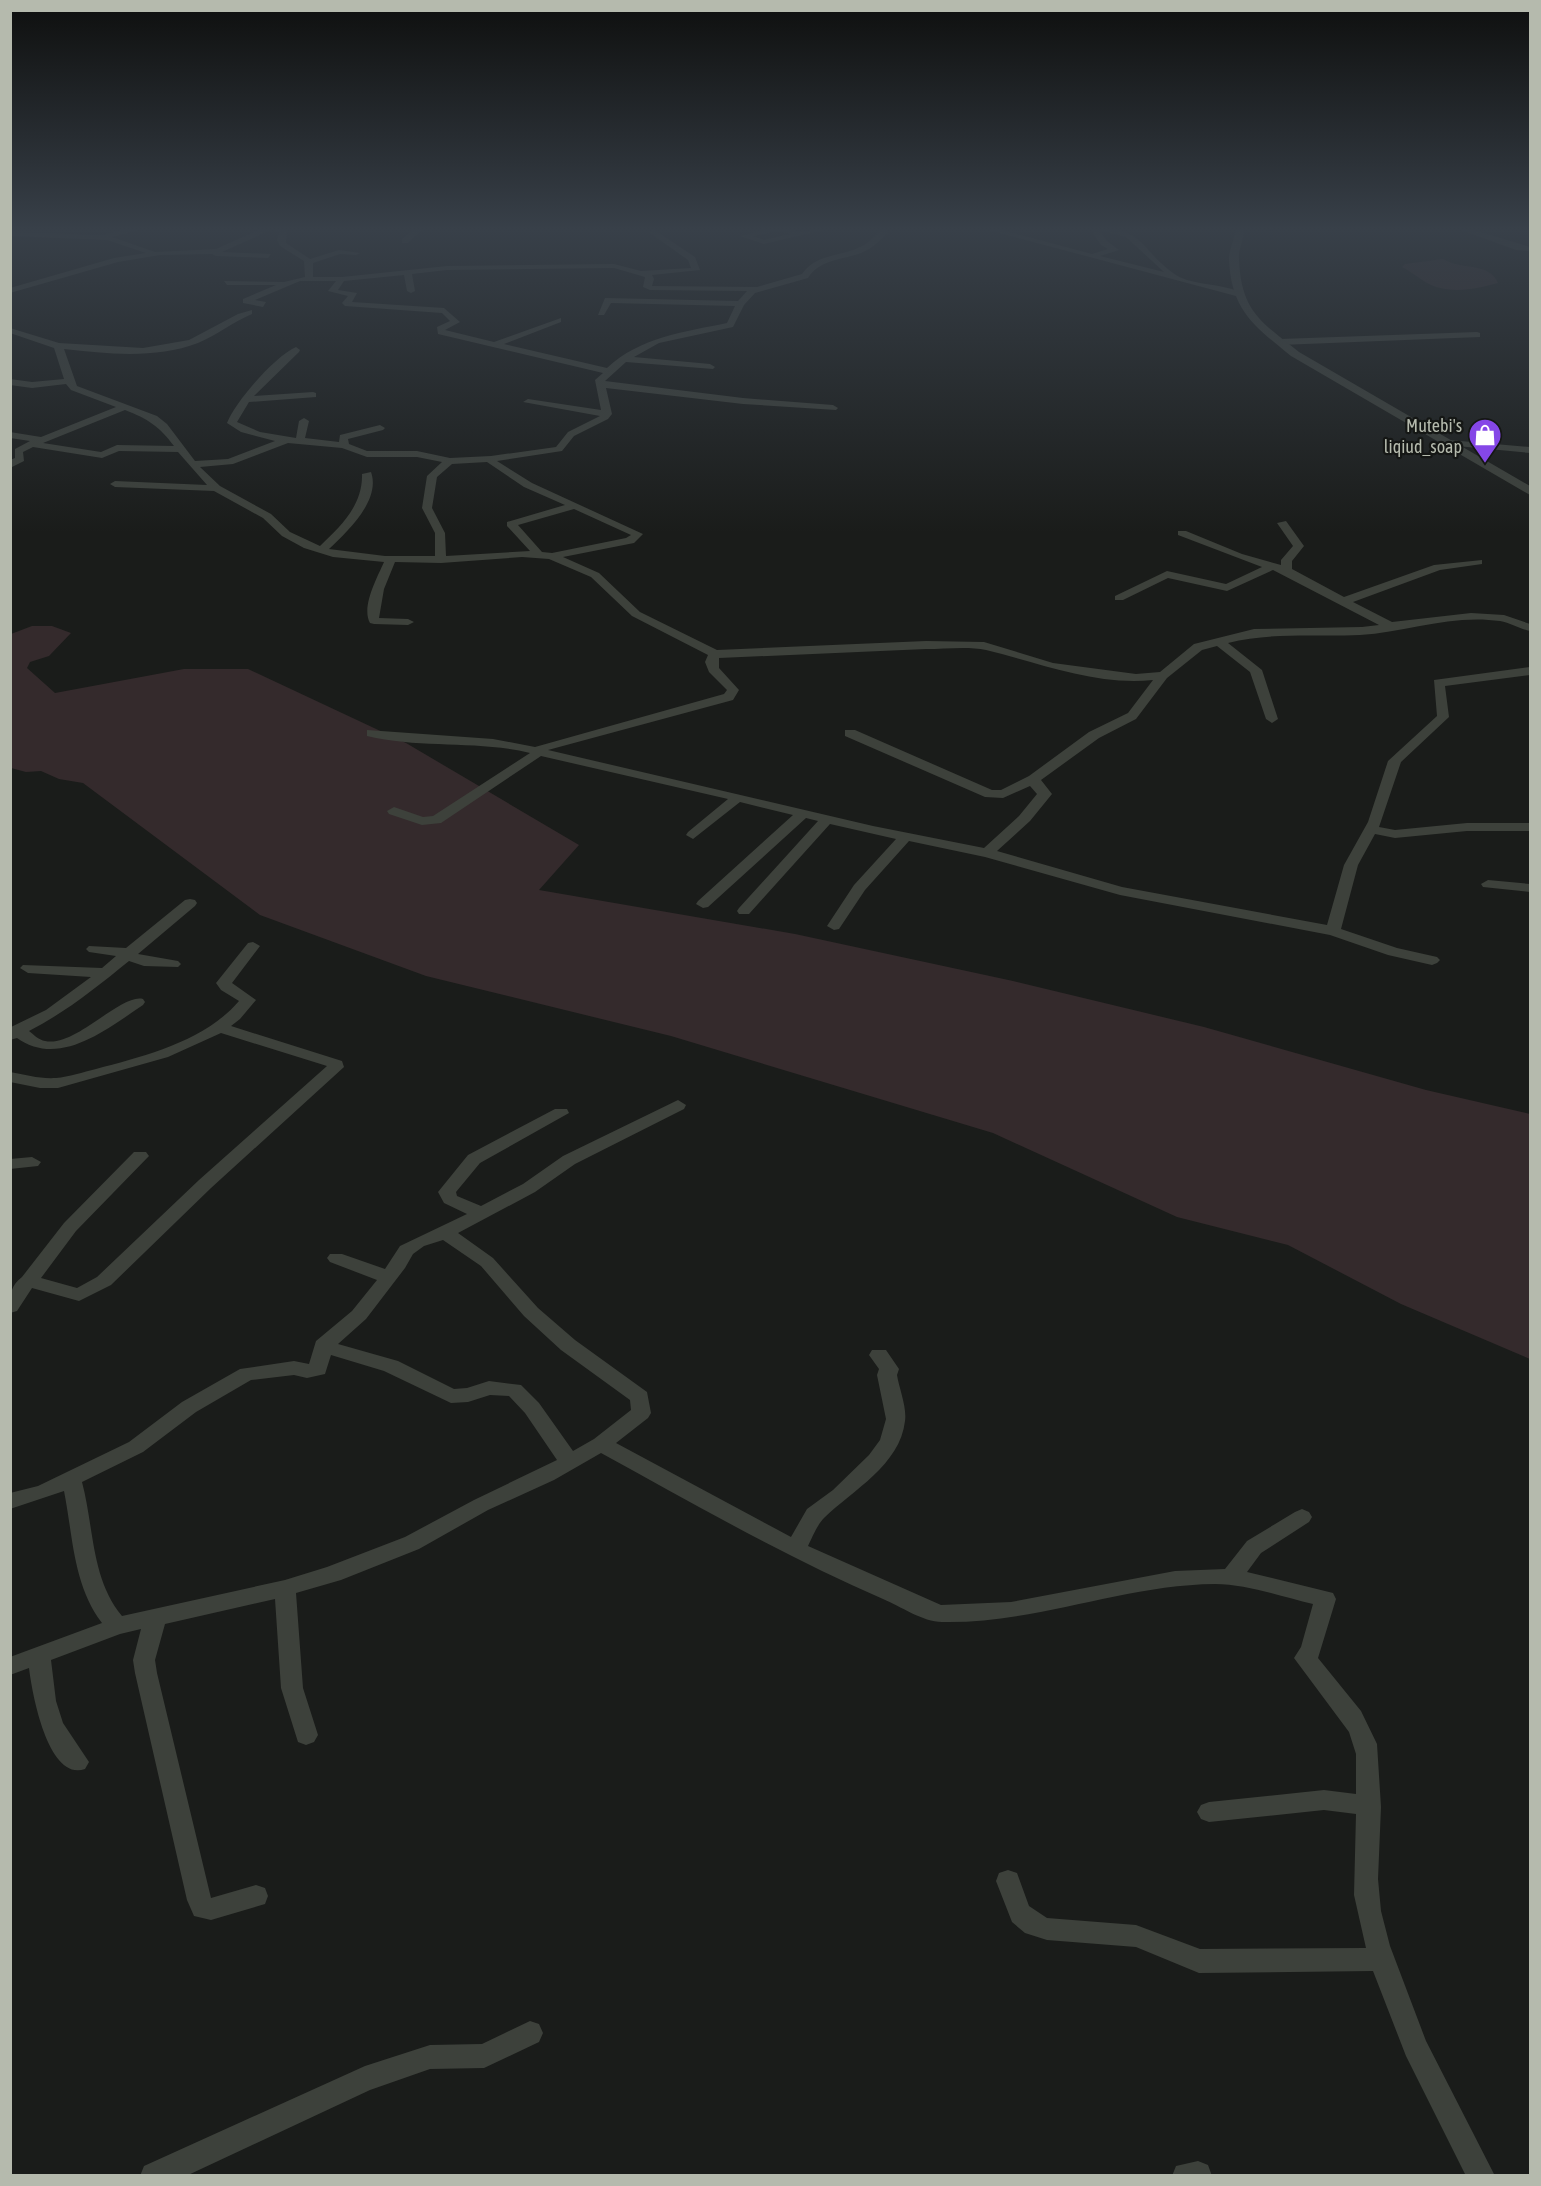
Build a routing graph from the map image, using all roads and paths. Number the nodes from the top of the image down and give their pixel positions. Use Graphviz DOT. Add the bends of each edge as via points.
graph roads {
  1 [pos="218,329"];
  2 [pos="442,329"];
  3 [pos="535,329"];
  4 [pos="711,329"];
  5 [pos="1267,329"];
  6 [pos="10,330"];
  7 [pos="1477,334"];
  8 [pos="1280,342"];
  9 [pos="498,344"];
  10 [pos="58,346"];
  11 [pos="296,350"];
  12 [pos="626,359"];
  13 [pos="710,368"];
  14 [pos="607,371"];
  15 [pos="68,381"];
  16 [pos="10,382"];
  17 [pos="600,384"];
  18 [pos="313,395"];
  19 [pos="248,399"];
  20 [pos="528,402"];
  21 [pos="127,406"];
  22 [pos="833,408"];
  23 [pos="607,414"];
  24 [pos="304,421"];
  25 [pos="380,428"];
  26 [pos="10,435"];
  27 [pos="287,440"];
  28 [pos="300,441"];
  29 [pos="38,442"];
  30 [pos="1449,443"];
  31 [pos="344,445"];
  32 [pos="180,449"];
  33 [pos="1530,450"];
  34 [pos="491,459"];
  35 [pos="449,461"];
  36 [pos="192,464"];
  37 [pos="10,465"];
  38 [pos="367,474"];
  39 [pos="114,484"];
  40 [pos="216,488"];
  41 [pos="1530,491"];
  42 [pos="574,506"];
  43 [pos="1282,523"];
  44 [pos="1182,533"];
  45 [pos="321,551"];
  46 [pos="538,555"];
  47 [pos="551,556"];
  48 [pos="392,557"];
  49 [pos="441,560"];
  50 [pos="1478,562"];
  51 [pos="1273,566"];
  52 [pos="1287,571"];
  53 [pos="1119,598"];
  54 [pos="1344,601"];
  55 [pos="408,622"];
  56 [pos="1390,626"];
  57 [pos="1530,628"];
  58 [pos="1219,642"];
  59 [pos="716,654"];
  60 [pos="1530,671"];
  61 [pos="1163,675"];
  62 [pos="1272,719"];
  63 [pos="372,733"];
  64 [pos="850,733"];
  65 [pos="537,751"];
  66 [pos="1034,779"];
  67 [pos="737,798"];
  68 [pos="394,811"];
  69 [pos="802,814"];
  70 [pos="827,819"];
  71 [pos="1530,827"];
  72 [pos="1370,829"];
  73 [pos="693,835"];
  74 [pos="906,836"];
  75 [pos="987,853"];
  76 [pos="1488,884"];
  77 [pos="1530,888"];
  78 [pos="190,903"];
  79 [pos="703,904"];
  80 [pos="744,911"];
  81 [pos="834,926"];
  82 [pos="1333,932"];
  83 [pos="253,946"];
  84 [pos="94,949"];
  85 [pos="128,954"];
  86 [pos="1432,960"];
  87 [pos="173,964"];
  88 [pos="28,968"];
  89 [pos="105,973"];
  90 [pos="137,1002"];
  91 [pos="217,1027"];
  92 [pos="14,1032"];
  93 [pos="10,1077"];
  94 [pos="678,1105"];
  95 [pos="561,1113"];
  96 [pos="140,1156"];
  97 [pos="32,1162"];
  98 [pos="10,1164"];
  99 [pos="479,1212"];
  100 [pos="445,1233"];
  101 [pos="336,1258"];
  102 [pos="387,1277"];
  103 [pos="28,1281"];
  104 [pos="10,1307"];
  105 [pos="323,1347"];
  106 [pos="879,1355"];
  107 [pos="601,1444"];
  108 [pos="570,1462"];
  109 [pos="70,1477"];
  110 [pos="10,1501"];
  111 [pos="1302,1517"];
  112 [pos="796,1549"];
  113 [pos="1230,1578"];
  114 [pos="285,1588"];
  115 [pos="155,1619"];
  116 [pos="117,1626"];
  117 [pos="39,1656"];
  118 [pos="10,1666"];
  119 [pos="306,1735"];
  120 [pos="78,1762"];
  121 [pos="1370,1807"];
  122 [pos="1209,1812"];
  123 [pos="1008,1881"];
  124 [pos="256,1896"];
  125 [pos="1381,1959"];
  126 [pos="530,2033"];
  127 [pos="154,2175"];
  128 [pos="1481,2175"];
  1 -- 10 [label="street" via="194,342 144,350"];
  2 -- 9 [label="street" via="441,332"];
  3 -- 9 [label="street"];
  4 -- 12 [label="street" via="663,339"];
  5 -- 8 [label="street"];
  6 -- 10 [label="street"];
  7 -- 8 [label="street"];
  8 -- 30 [label="street"];
  9 -- 14 [label="street"];
  10 -- 15 [label="street"];
  11 -- 19 [label="street"];
  12 -- 13 [label="street"];
  12 -- 14 [label="street"];
  14 -- 17 [label="street"];
  15 -- 16 [label="street"];
  15 -- 21 [label="street" via="77,390"];
  17 -- 22 [label="street"];
  17 -- 23 [label="street"];
  18 -- 19 [label="street"];
  19 -- 27 [label="street" via="232,423 252,434"];
  20 -- 23 [label="street"];
  21 -- 29 [label="street"];
  21 -- 32 [label="street" via="164,426"];
  23 -- 34 [label="street" via="601,421 571,434 559,449"];
  24 -- 28 [label="street"];
  25 -- 31 [label="street" via="343,436"];
  26 -- 29 [label="street"];
  27 -- 28 [label="street"];
  27 -- 36 [label="street" via="229,462"];
  28 -- 31 [label="street"];
  29 -- 32 [label="street" via="102,455 117,448"];
  29 -- 37 [label="street" via="18,451 21,458"];
  30 -- 33 [label="street"];
  30 -- 41 [label="street"];
  31 -- 35 [label="street" via="370,454 424,452"];
  32 -- 36 [label="street"];
  34 -- 35 [label="street"];
  34 -- 42 [label="street" via="521,481"];
  35 -- 49 [label="street" via="432,476 427,501 429,516 440,533"];
  36 -- 40 [label="street"];
  38 -- 45 [label="street" via="367,487 358,508"];
  39 -- 40 [label="street"];
  40 -- 45 [label="street" via="267,516 300,542"];
  42 -- 46 [label="street" via="511,525"];
  42 -- 47 [label="street" via="637,531 638,536 610,546"];
  43 -- 52 [label="street" via="1299,546 1286,560"];
  44 -- 51 [label="street"];
  45 -- 48 [label="street"];
  46 -- 47 [label="street"];
  46 -- 49 [label="street"];
  47 -- 59 [label="street" via="595,575 651,623"];
  48 -- 49 [label="street"];
  48 -- 55 [label="street" via="378,589 373,618"];
  50 -- 54 [label="street" via="1438,567"];
  51 -- 52 [label="street"];
  51 -- 53 [label="street" via="1227,588 1167,574"];
  52 -- 54 [label="street"];
  54 -- 56 [label="street"];
  56 -- 57 [label="street" via="1490,616"];
  56 -- 58 [label="street" via="1350,632 1254,633"];
  58 -- 61 [label="street" via="1191,651"];
  58 -- 62 [label="street" via="1256,669"];
  59 -- 61 [label="street" via="972,645 1092,673 1136,678"];
  59 -- 65 [label="street" via="711,662 713,669 733,690 729,697"];
  60 -- 72 [label="street" via="1438,682 1443,717 1395,761 1389,787"];
  61 -- 66 [label="street" via="1132,716 1094,735"];
  63 -- 65 [label="street" via="408,740 509,745"];
  64 -- 66 [label="street" via="990,794 1003,794"];
  65 -- 67 [label="street"];
  65 -- 68 [label="street" via="534,757 436,820 422,821"];
  66 -- 75 [label="street" via="1045,794"];
  67 -- 69 [label="street"];
  67 -- 73 [label="street"];
  69 -- 70 [label="street"];
  69 -- 79 [label="street"];
  70 -- 74 [label="street"];
  70 -- 80 [label="street"];
  71 -- 72 [label="street" via="1467,827 1395,834"];
  72 -- 82 [label="street" via="1351,865"];
  74 -- 75 [label="street"];
  74 -- 81 [label="street" via="859,888"];
  75 -- 82 [label="street" via="1120,891"];
  76 -- 77 [label="street"];
  78 -- 85 [label="street"];
  82 -- 86 [label="street"];
  83 -- 91 [label="street" via="224,983 248,1000 243,1010"];
  84 -- 85 [label="street"];
  85 -- 87 [label="street" via="144,961"];
  85 -- 89 [label="street"];
  88 -- 89 [label="street"];
  89 -- 92 [label="street" via="52,1013"];
  90 -- 92 [label="street" via="104,1026 55,1045 39,1044"];
  91 -- 93 [label="street" via="184,1047 58,1083"];
  91 -- 103 [label="street" via="307,1053 336,1067 86,1294 72,1294"];
  94 -- 99 [label="street" via="569,1160 529,1188"];
  95 -- 99 [label="street" via="474,1159 447,1192 450,1199"];
  96 -- 103 [label="street" via="70,1227"];
  97 -- 98 [label="street"];
  99 -- 100 [label="street"];
  100 -- 102 [label="street" via="406,1250"];
  100 -- 107 [label="street" via="487,1262 531,1312 568,1345 640,1397 641,1413"];
  101 -- 102 [label="street"];
  102 -- 105 [label="street" via="358,1315"];
  103 -- 104 [label="street"];
  105 -- 108 [label="street" via="391,1366 451,1396 489,1388 514,1390 532,1408"];
  105 -- 109 [label="street" via="318,1369 247,1374 189,1407 136,1447"];
  106 -- 112 [label="street" via="890,1369 887,1375 896,1419 894,1431 876,1460 814,1514"];
  107 -- 108 [label="street"];
  107 -- 112 [label="street"];
  108 -- 114 [label="street" via="412,1543"];
  109 -- 110 [label="street" via="44,1492"];
  109 -- 116 [label="street" via="93,1585"];
  111 -- 113 [label="street" via="1254,1547"];
  112 -- 113 [label="street" via="939,1614 1011,1610 1175,1579"];
  113 -- 121 [label="street" via="1325,1599 1311,1650 1305,1658 1348,1711 1365,1741"];
  114 -- 115 [label="street"];
  114 -- 119 [label="street" via="292,1688"];
  115 -- 116 [label="street"];
  115 -- 124 [label="street" via="144,1660 146,1673 199,1900 203,1908 211,1909"];
  116 -- 117 [label="street"];
  117 -- 118 [label="street"];
  117 -- 120 [label="street" via="49,1724"];
  121 -- 122 [label="street" via="1324,1800"];
  121 -- 125 [label="street" via="1366,1872 1369,1908"];
  123 -- 125 [label="street" via="1016,1909 1031,1923 1058,1931 1134,1936 1200,1961"];
  125 -- 128 [label="street" via="1420,2056"];
  126 -- 127 [label="street" via="484,2056 430,2057 365,2079"];
}
